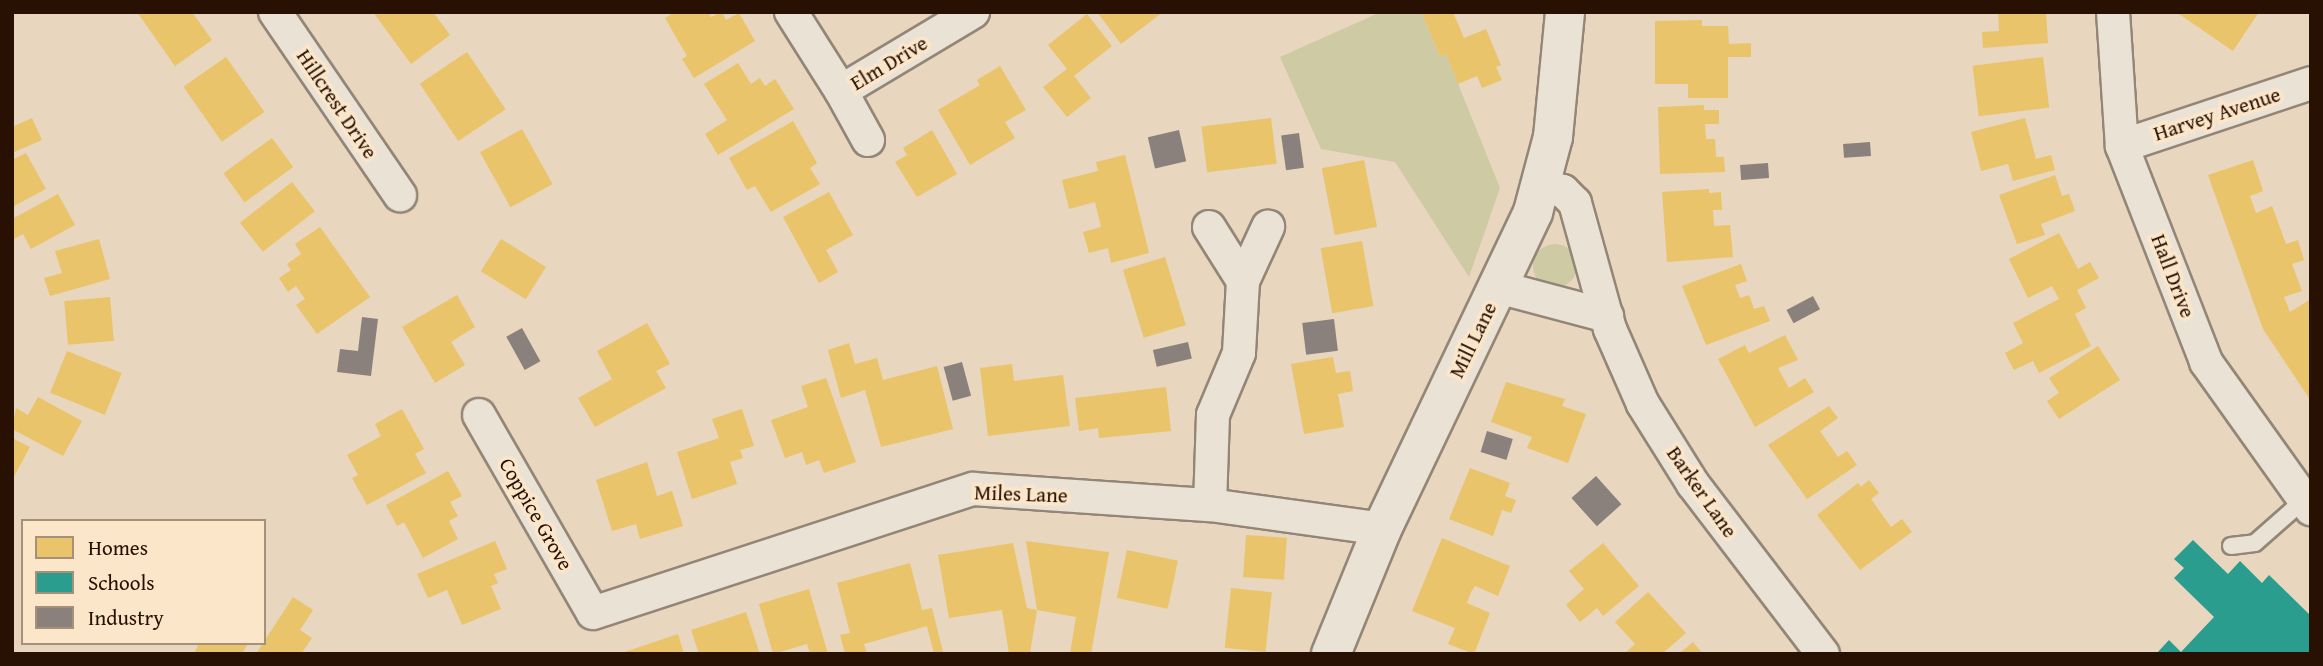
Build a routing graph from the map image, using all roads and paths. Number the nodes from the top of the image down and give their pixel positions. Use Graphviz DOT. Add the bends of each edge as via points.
graph roads {
  1 [pos="275,12"];
  2 [pos="791,12"];
  3 [pos="973,12"];
  4 [pos="1565,12"];
  5 [pos="2113,12"];
  6 [pos="2311,83"];
  7 [pos="841,92"];
  8 [pos="868,139"];
  9 [pos="2122,146"];
  10 [pos="1540,185"];
  11 [pos="400,195"];
  12 [pos="1209,227"];
  13 [pos="1268,227"];
  14 [pos="1243,281"];
  15 [pos="1499,288"];
  16 [pos="1607,316"];
  17 [pos="480,415"];
  18 [pos="1210,505"];
  19 [pos="2308,505"];
  20 [pos="1382,529"];
  21 [pos="2231,546"];
  22 [pos="593,612"];
  23 [pos="1331,654"];
  24 [pos="1823,654"];
  1 -- 11 [label="street, Hillcrest Drive"];
  2 -- 7 [label="street, Elm Drive"];
  3 -- 7 [label="street, Elm Drive"];
  4 -- 10 [label="street, Mill Lane" via="1553,137"];
  5 -- 9 [label="street, Hall Drive"];
  6 -- 9 [label="street, Harvey Avenue"];
  7 -- 8 [label="street, Elm Drive"];
  9 -- 19 [label="street, Hall Drive" via="2206,362"];
  10 -- 15 [label="street, Mill Lane"];
  10 -- 16 [label="street, Barker Lane" via="1563,191 1575,203"];
  12 -- 14 [label="street"];
  13 -- 14 [label="street"];
  14 -- 18 [label="street" via="1239,353 1213,415"];
  15 -- 16 [label="street"];
  15 -- 20 [label="street, Mill Lane"];
  16 -- 24 [label="street, Barker Lane" via="1643,404 1693,484"];
  17 -- 22 [label="street, Coppice Grove"];
  18 -- 20 [label="street, Miles Lane"];
  18 -- 22 [label="street, Miles Lane" via="973,489"];
  19 -- 21 [label="lane" via="2255,542"];
  20 -- 23 [label="street, Mill Lane"];
}
